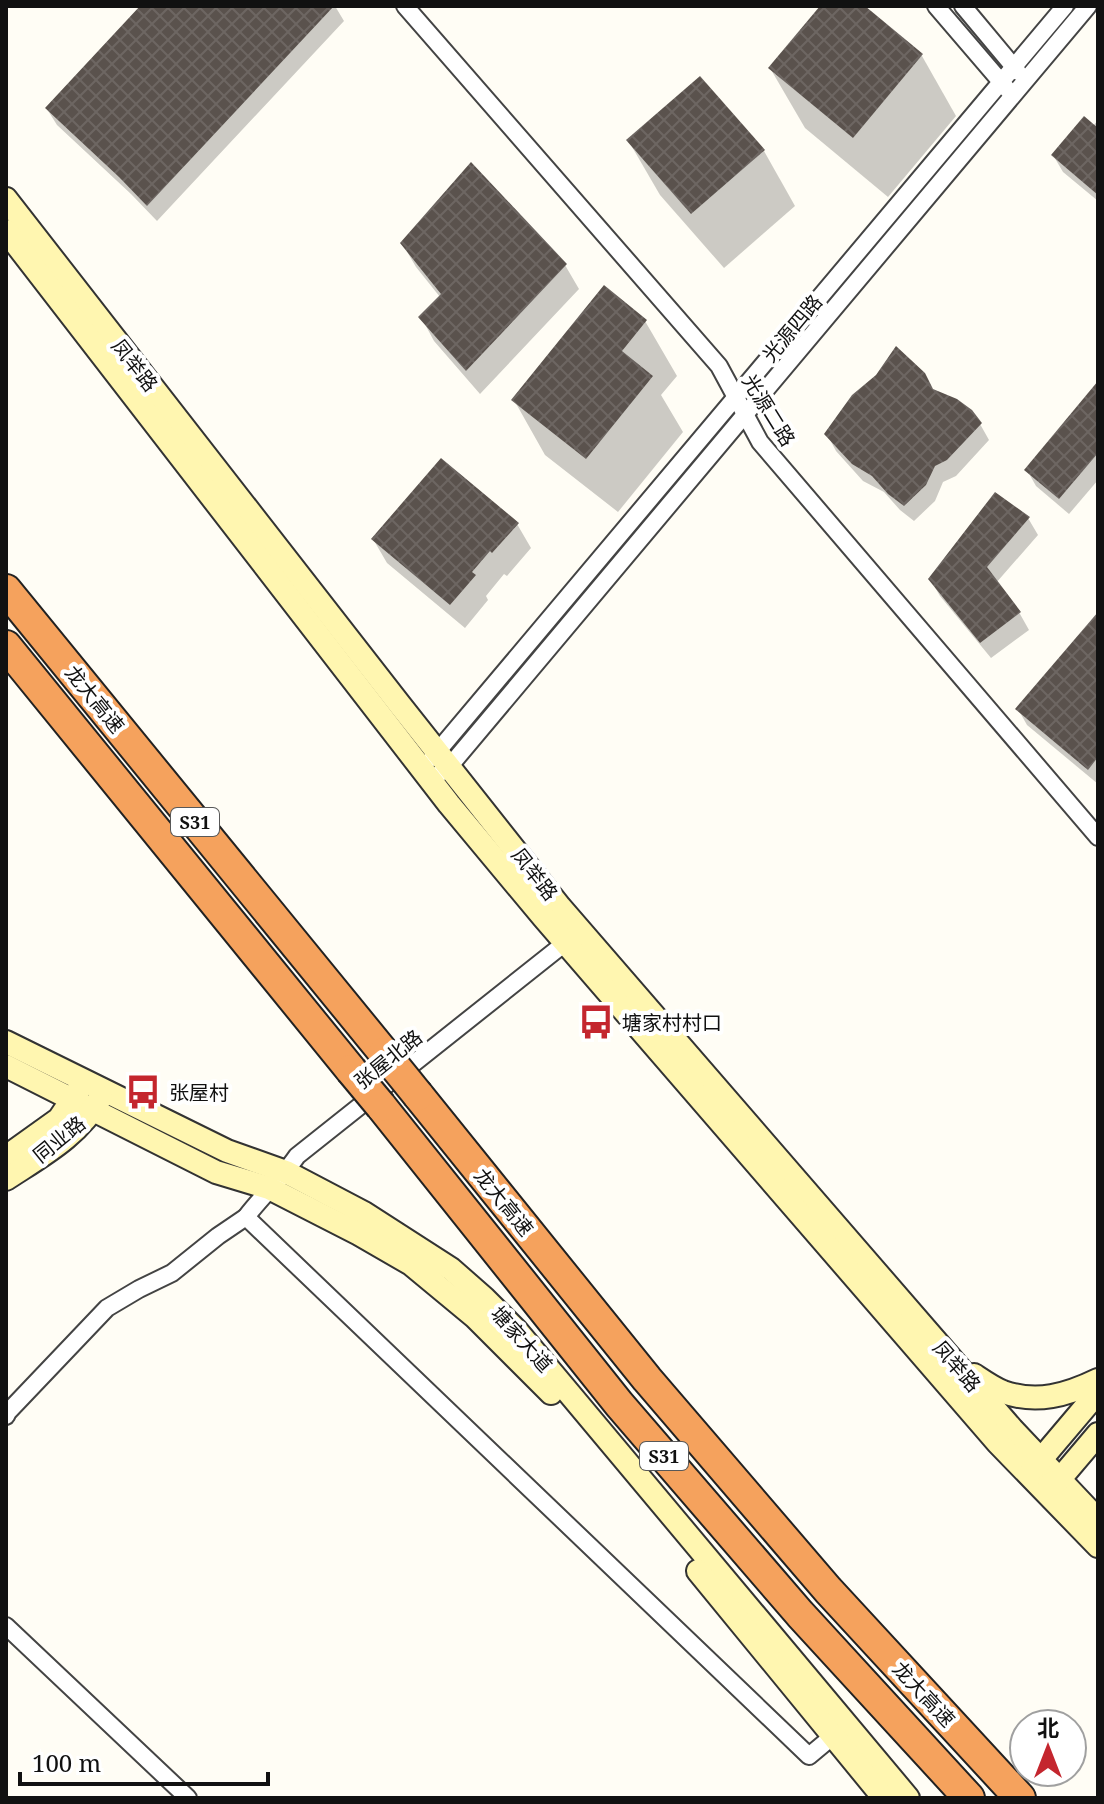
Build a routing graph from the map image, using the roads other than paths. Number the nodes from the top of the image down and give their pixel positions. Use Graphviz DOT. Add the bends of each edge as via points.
graph roads {
  1 [pos="405,6"];
  2 [pos="936,6"];
  3 [pos="963,6"];
  4 [pos="1065,6"];
  5 [pos="1088,6"];
  6 [pos="1014,66"];
  7 [pos="1001,82"];
  8 [pos="1018,90"];
  9 [pos="6,199"];
  10 [pos="6,231"];
  11 [pos="736,397"];
  12 [pos="745,415"];
  13 [pos="6,590"];
  14 [pos="6,646"];
  15 [pos="434,766"];
  16 [pos="1098,837"];
  17 [pos="565,943"];
  18 [pos="6,1042"];
  19 [pos="6,1066"];
  20 [pos="89,1095"];
  21 [pos="6,1157"];
  22 [pos="286,1172"];
  23 [pos="6,1179"];
  24 [pos="269,1188"];
  25 [pos="246,1217"];
  26 [pos="948,1355"];
  27 [pos="1098,1380"];
  28 [pos="1098,1392"];
  29 [pos="6,1416"];
  30 [pos="1098,1434"];
  31 [pos="1042,1475"];
  32 [pos="1098,1520"];
  33 [pos="1098,1546"];
  34 [pos="6,1626"];
  35 [pos="833,1736"];
  36 [pos="1008,1785"];
  37 [pos="967,1795"];
  38 [pos="188,1798"];
  39 [pos="884,1798"];
  40 [pos="908,1798"];
  1 -- 11 [label="street, 光源二路" via="719,366"];
  2 -- 7 [label="street"];
  3 -- 6 [label="street"];
  4 -- 6 [label="street, 光源四路"];
  5 -- 8 [label="street, 光源四路"];
  6 -- 7 [label="street, 光源四路"];
  6 -- 8 [label="street" via="1020,75"];
  7 -- 8 [label="street"];
  7 -- 11 [label="street, 光源四路"];
  8 -- 12 [label="street, 光源四路"];
  9 -- 15 [label="street, 凤举路"];
  10 -- 15 [label="street, 凤举路"];
  11 -- 12 [label="street, 光源二路"];
  11 -- 15 [label="street, 光源四路"];
  12 -- 15 [label="street, 光源四路"];
  12 -- 16 [label="street, 光源二路" via="760,442"];
  13 -- 36 [label="highway, 龙大高速 / S31, bridge" via="647,1379 828,1590"];
  14 -- 37 [label="highway, 龙大高速 / S31, bridge" via="619,1404 800,1614"];
  15 -- 17 [label="street, 凤举路" via="449,804"];
  15 -- 26 [label="street, 凤举路"];
  17 -- 22 [label="street, 张屋北路" via="297,1156"];
  17 -- 31 [label="street, 凤举路" via="998,1443"];
  18 -- 20 [label="street, 塘家大道"];
  19 -- 20 [label="street, 塘家大道"];
  20 -- 21 [label="street, 同业路"];
  20 -- 22 [label="street, 塘家大道"];
  20 -- 23 [label="street, 同业路" via="78,1128"];
  20 -- 24 [label="street, 塘家大道" via="216,1172"];
  22 -- 24 [label="street, 张屋北路"];
  22 -- 40 [label="street, 塘家大道" via="415,1244 451,1269 517,1331"];
  24 -- 25 [label="street, 张屋北路"];
  24 -- 35 [label="street, 塘家大道" via="411,1264 475,1317 548,1389"];
  25 -- 29 [label="street, 张屋北路" via="172,1273 107,1308"];
  25 -- 35 [label="street" via="809,1756"];
  26 -- 27 [label="street" via="1002,1392 1039,1398 1072,1393"];
  26 -- 31 [label="street, 凤举路"];
  28 -- 31 [label="street"];
  30 -- 31 [label="street"];
  31 -- 32 [label="street, 凤举路"];
  31 -- 33 [label="street, 凤举路"];
  34 -- 38 [label="street"];
  35 -- 39 [label="street, 塘家大道"];
}
